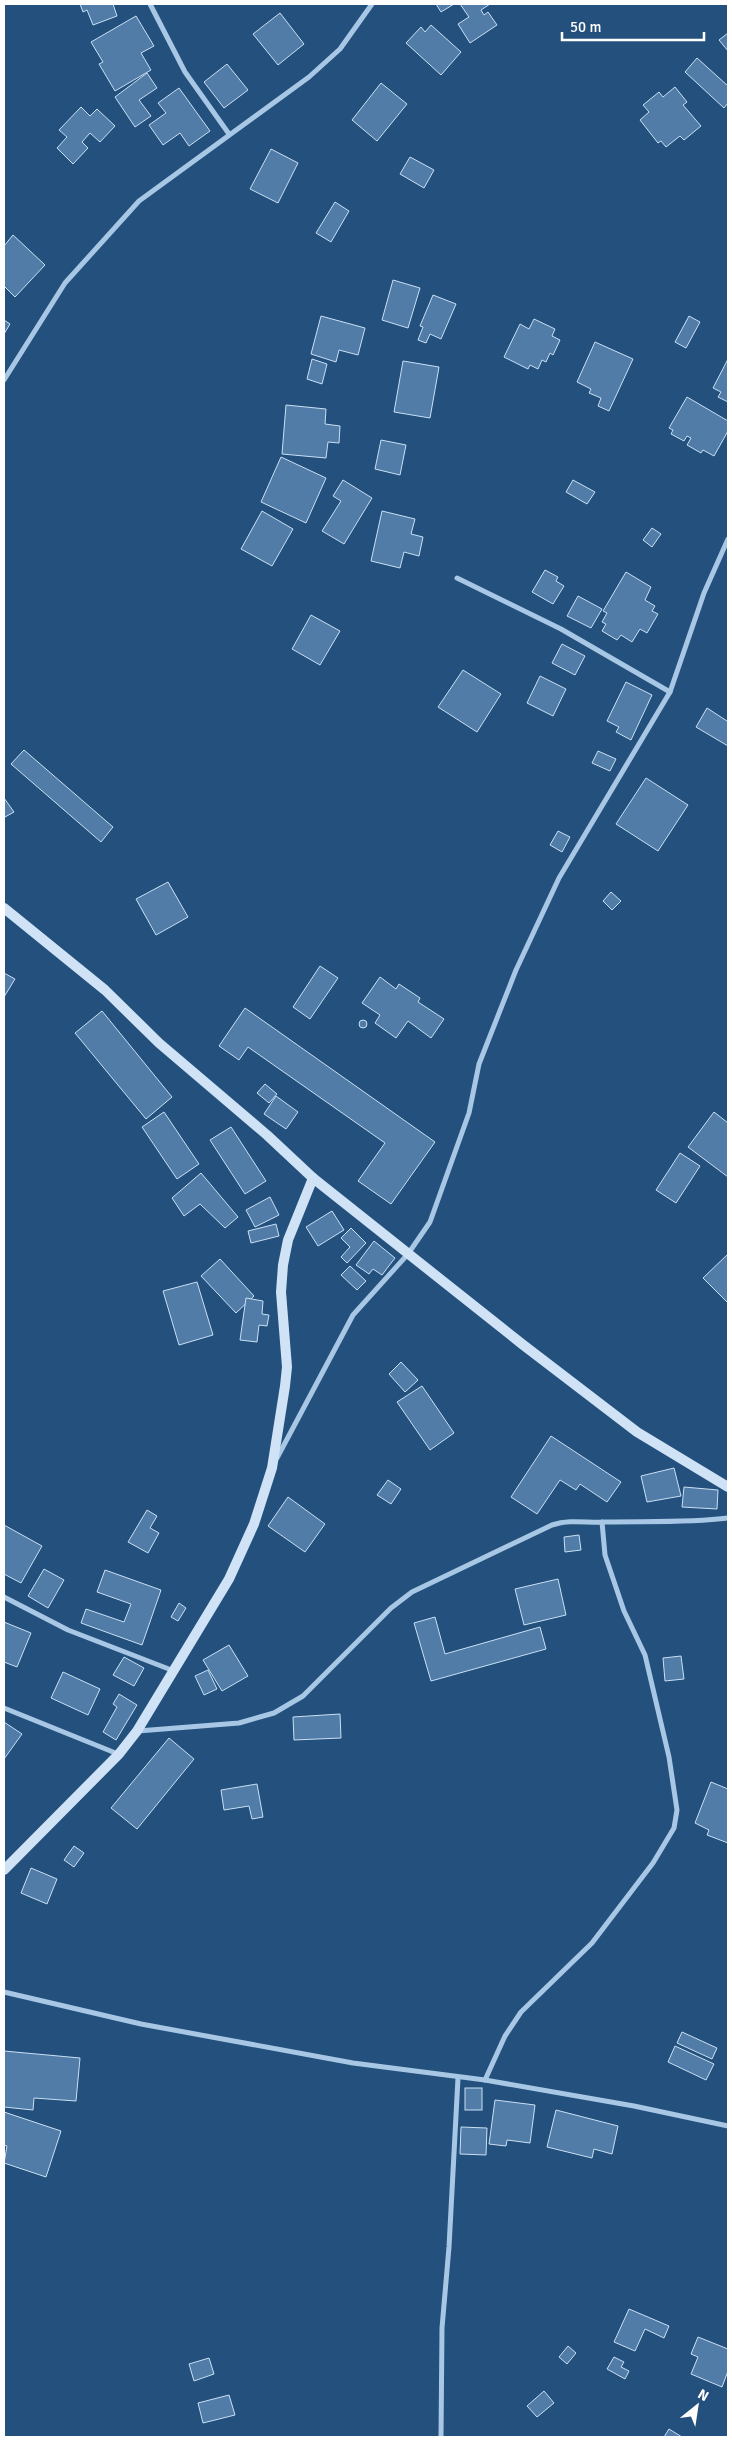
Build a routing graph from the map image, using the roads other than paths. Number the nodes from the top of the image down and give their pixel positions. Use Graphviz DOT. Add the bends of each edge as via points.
graph roads {
  1 [pos="150,4"];
  2 [pos="372,4"];
  3 [pos="229,134"];
  4 [pos="4,380"];
  5 [pos="728,539"];
  6 [pos="457,578"];
  7 [pos="670,692"];
  8 [pos="4,908"];
  9 [pos="313,1178"];
  10 [pos="408,1254"];
  11 [pos="272,1468"];
  12 [pos="728,1487"];
  13 [pos="728,1518"];
  14 [pos="602,1522"];
  15 [pos="4,1597"];
  16 [pos="174,1671"];
  17 [pos="4,1708"];
  18 [pos="137,1731"];
  19 [pos="119,1754"];
  20 [pos="4,1870"];
  21 [pos="4,1992"];
  22 [pos="458,2078"];
  23 [pos="485,2080"];
  24 [pos="728,2126"];
  25 [pos="442,2437"];
  1 -- 3 [label="street" via="185,72"];
  2 -- 3 [label="street" via="340,49 309,77"];
  3 -- 4 [label="street" via="139,201 121,220 65,283"];
  5 -- 7 [label="street" via="704,593"];
  6 -- 7 [label="street" via="561,629"];
  7 -- 10 [label="street" via="559,878 531,936 487,1040 469,1112 437,1208"];
  8 -- 9 [label="street" via="105,990 159,1043"];
  9 -- 10 [label="street"];
  9 -- 11 [label="street" via="288,1240 283,1264 281,1292 287,1367"];
  10 -- 11 [label="street" via="353,1314"];
  10 -- 12 [label="street" via="637,1432"];
  11 -- 16 [label="street" via="254,1524 229,1579"];
  13 -- 14 [label="street" via="696,1522"];
  14 -- 18 [label="street" via="574,1520 552,1525 412,1592 303,1696 274,1713 239,1723"];
  14 -- 23 [label="street" via="605,1555 614,1585 648,1664 669,1757 677,1810 674,1828 653,1863 592,1943 516,2018"];
  15 -- 16 [label="street" via="68,1630"];
  16 -- 18 [label="street"];
  17 -- 19 [label="street"];
  18 -- 19 [label="street"];
  19 -- 20 [label="street"];
  21 -- 22 [label="street" via="170,2029 353,2063"];
  22 -- 23 [label="street"];
  22 -- 25 [label="street" via="452,2212 442,2328"];
  23 -- 24 [label="street"];
}
